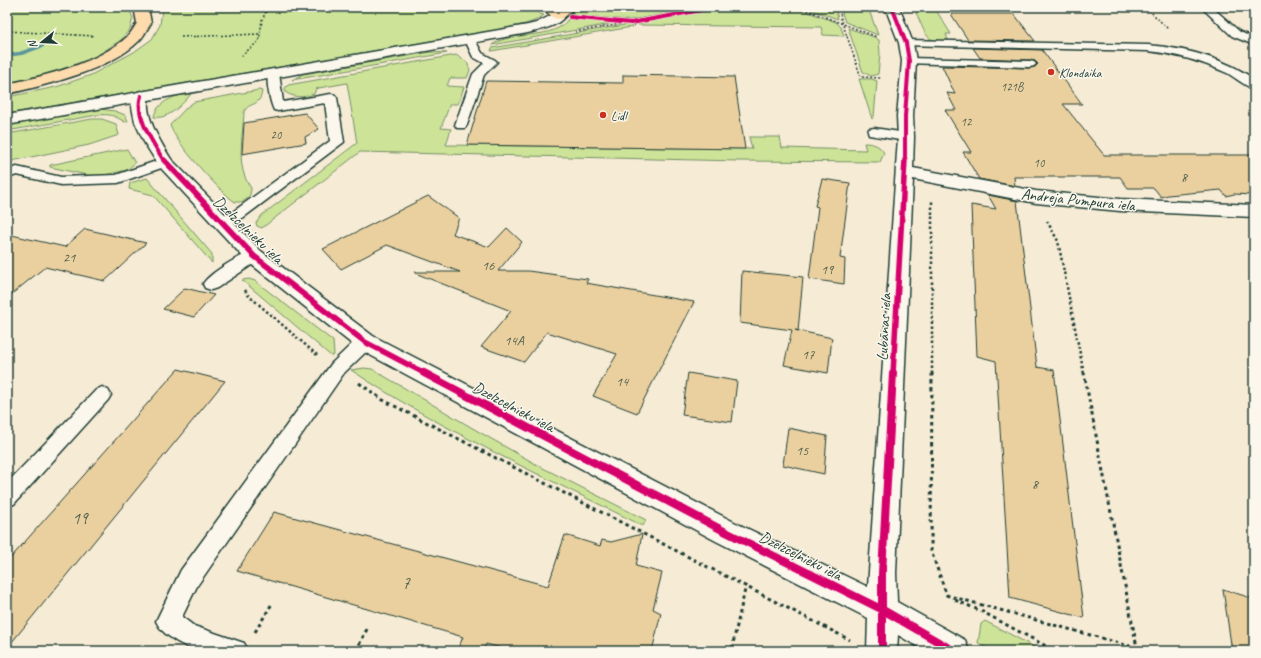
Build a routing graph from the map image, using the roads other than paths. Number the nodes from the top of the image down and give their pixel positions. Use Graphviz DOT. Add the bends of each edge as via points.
graph roads {
  1 [pos="141,7"];
  2 [pos="892,7"];
  3 [pos="1206,7"];
  4 [pos="558,10"];
  5 [pos="470,40"];
  6 [pos="1254,42"];
  7 [pos="908,52"];
  8 [pos="1030,64"];
  9 [pos="273,73"];
  10 [pos="1254,85"];
  11 [pos="7,89"];
  12 [pos="141,96"];
  13 [pos="7,120"];
  14 [pos="461,125"];
  15 [pos="874,132"];
  16 [pos="906,137"];
  17 [pos="165,162"];
  18 [pos="904,172"];
  19 [pos="7,174"];
  20 [pos="1254,210"];
  21 [pos="221,223"];
  22 [pos="254,256"];
  23 [pos="211,284"];
  24 [pos="365,342"];
  25 [pos="102,395"];
  26 [pos="7,498"];
  27 [pos="883,610"];
  28 [pos="243,645"];
  29 [pos="882,651"];
  30 [pos="954,651"];
  1 -- 11 [label="main road" via="144,14 143,25 121,48 70,73"];
  2 -- 7 [label="street, Lubānas iela"];
  3 -- 6 [label="lane" via="1236,34"];
  4 -- 5 [label="street" via="541,26"];
  5 -- 9 [label="street"];
  5 -- 14 [label="lane" via="477,55 492,62 479,74"];
  7 -- 8 [label="lane"];
  7 -- 10 [label="lane" via="1050,44 1148,48 1183,53 1218,66"];
  7 -- 16 [label="street, Lubānas iela"];
  9 -- 12 [label="street"];
  9 -- 21 [label="lane" via="278,107 331,98 337,142 239,214"];
  12 -- 13 [label="street"];
  12 -- 17 [label="street, Dzelzceļnieku iela" via="139,102 143,122"];
  15 -- 16 [label="lane"];
  16 -- 18 [label="street, Lubānas iela"];
  17 -- 19 [label="lane" via="118,180 61,181 17,171"];
  17 -- 21 [label="street, Dzelzceļnieku iela"];
  18 -- 20 [label="street, Andreja Pumpura iela" via="1036,197 1120,205"];
  18 -- 27 [label="street, Lubānas iela" via="882,573"];
  21 -- 22 [label="street, Dzelzceļnieku iela"];
  22 -- 23 [label="lane"];
  22 -- 24 [label="street, Dzelzceļnieku iela"];
  24 -- 27 [label="street, Dzelzceļnieku iela" via="726,532"];
  24 -- 28 [label="lane" via="338,368 189,578 168,621 188,636"];
  25 -- 26 [label="lane"];
  27 -- 29 [label="street, Lubānas iela"];
  27 -- 30 [label="street, Dzelzceļnieku iela"];
}
